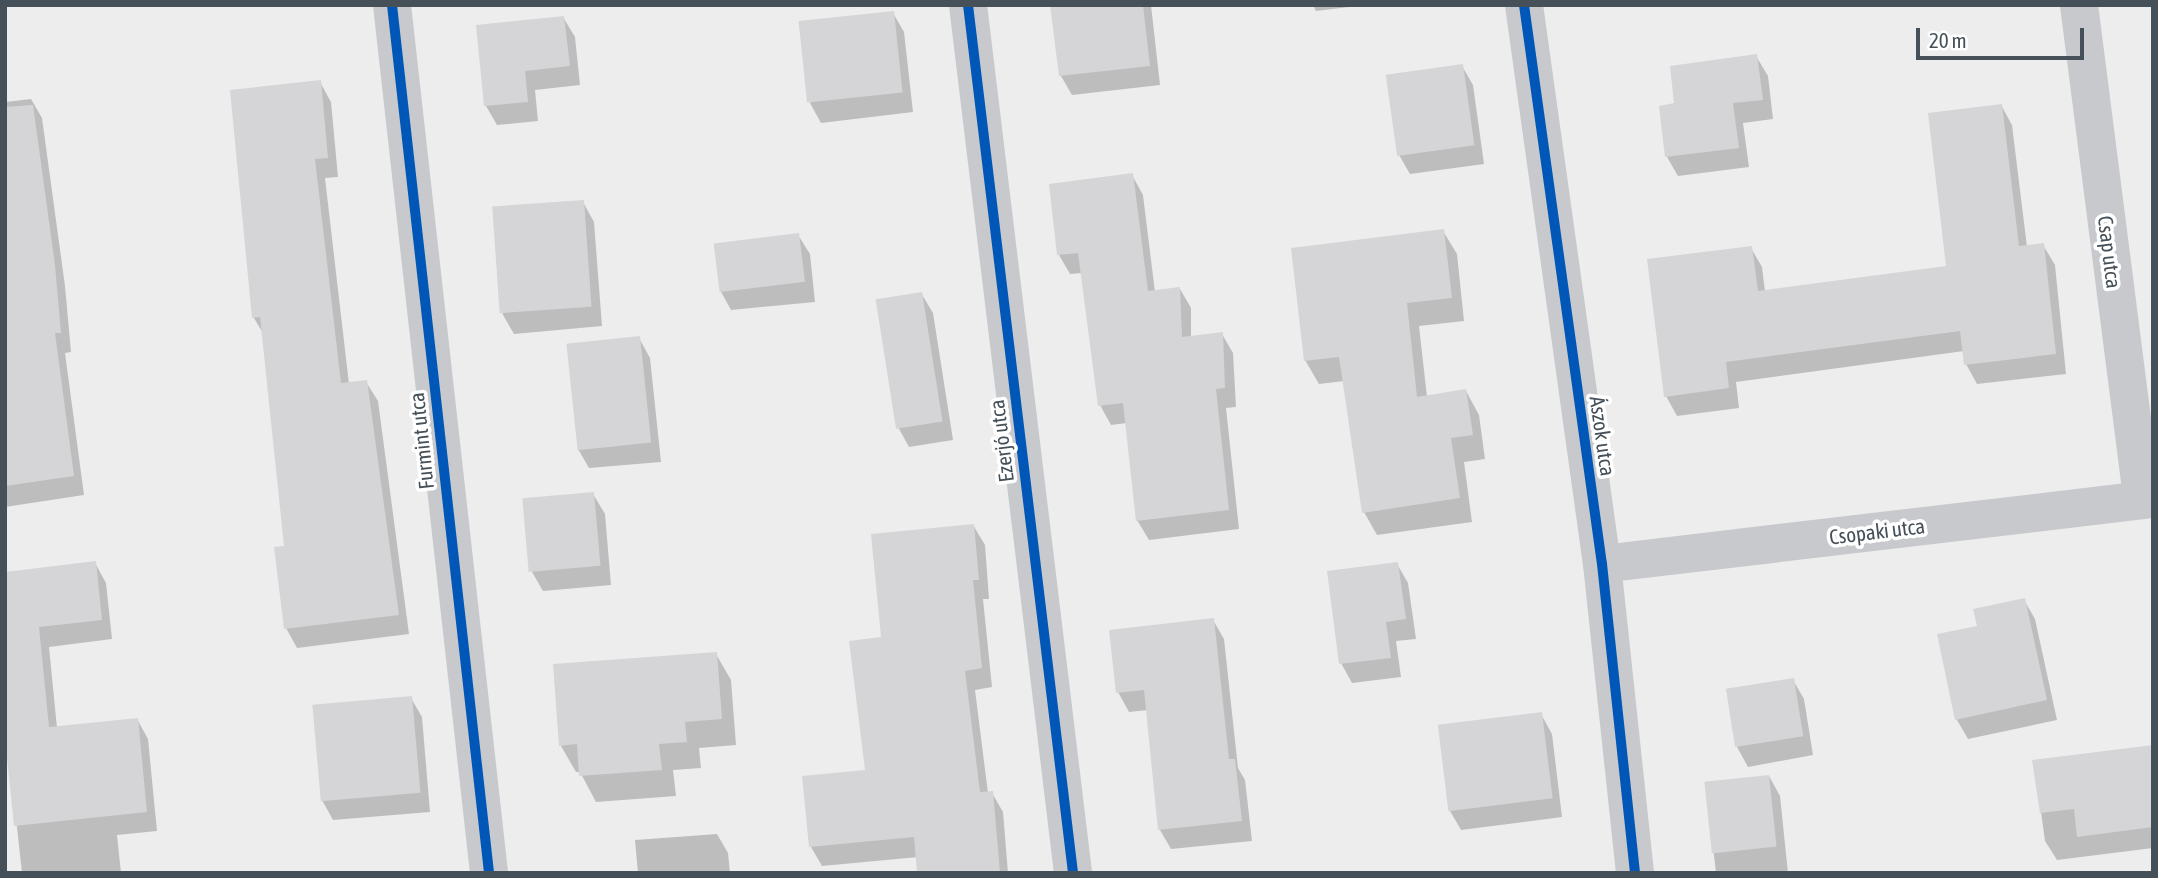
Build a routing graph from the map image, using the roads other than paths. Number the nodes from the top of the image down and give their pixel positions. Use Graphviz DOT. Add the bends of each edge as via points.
graph roads {
  1 [pos="392,5"];
  2 [pos="968,5"];
  3 [pos="1524,5"];
  4 [pos="2079,5"];
  5 [pos="2147,499"];
  6 [pos="1602,564"];
  7 [pos="489,873"];
  8 [pos="1073,873"];
  9 [pos="1635,873"];
  1 -- 7 [label="street, Furmint utca"];
  2 -- 8 [label="street, Ezerjó utca"];
  3 -- 6 [label="street, Ászok utca"];
  4 -- 5 [label="street, Csap utca"];
  5 -- 6 [label="street, Csopaki utca"];
  6 -- 9 [label="street, Ászok utca"];
}
